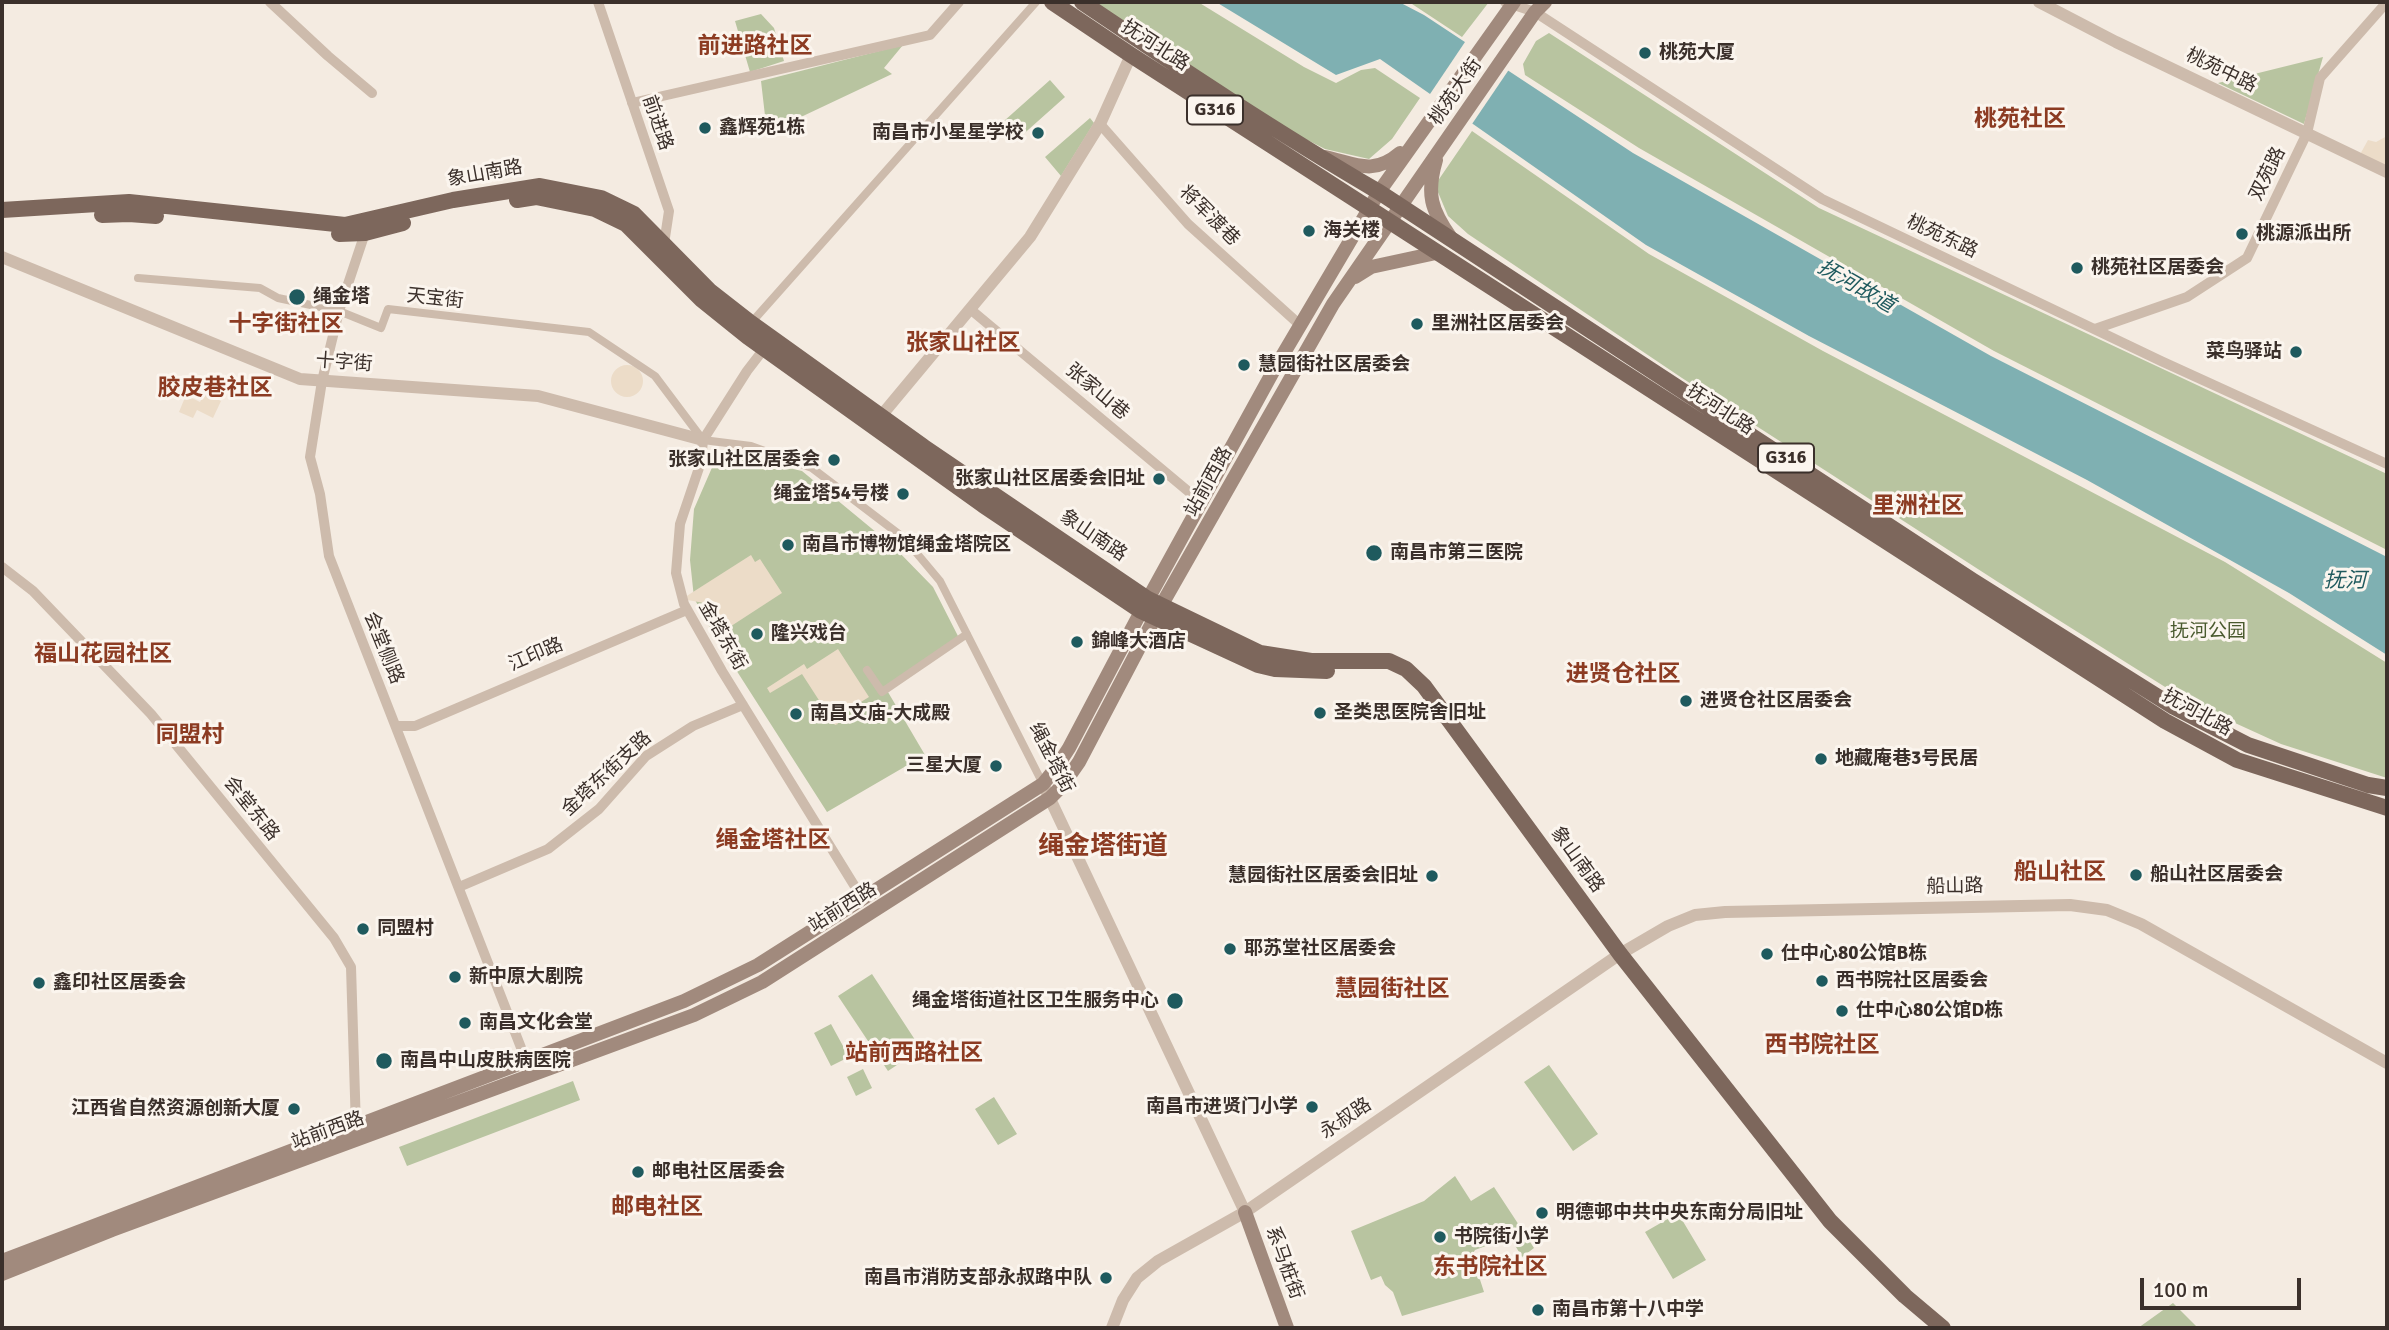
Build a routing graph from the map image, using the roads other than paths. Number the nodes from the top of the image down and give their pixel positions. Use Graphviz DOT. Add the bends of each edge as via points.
graph roads {
  1 [pos="270,2"];
  2 [pos="598,2"];
  3 [pos="959,2"];
  4 [pos="1036,2"];
  5 [pos="1052,2"];
  6 [pos="1082,2"];
  7 [pos="2039,2"];
  8 [pos="2387,2"];
  9 [pos="1510,3"];
  10 [pos="1540,7"];
  11 [pos="1130,55"];
  12 [pos="372,93"];
  13 [pos="632,103"];
  14 [pos="1100,124"];
  15 [pos="2307,133"];
  16 [pos="1415,141"];
  17 [pos="1438,151"];
  18 [pos="1315,155"];
  19 [pos="2387,172"];
  20 [pos="1379,192"];
  21 [pos="1400,206"];
  22 [pos="1369,209"];
  23 [pos="2,211"];
  24 [pos="2,220"];
  25 [pos="1389,222"];
  26 [pos="365,233"];
  27 [pos="1452,239"];
  28 [pos="660,249"];
  29 [pos="1437,253"];
  30 [pos="2,257"];
  31 [pos="138,278"];
  32 [pos="1348,282"];
  33 [pos="970,309"];
  34 [pos="339,311"];
  35 [pos="751,323"];
  36 [pos="1300,325"];
  37 [pos="2095,329"];
  38 [pos="768,344"];
  39 [pos="322,381"];
  40 [pos="881,416"];
  41 [pos="703,440"];
  42 [pos="2387,464"];
  43 [pos="1201,502"];
  44 [pos="2,567"];
  45 [pos="1151,609"];
  46 [pos="687,610"];
  47 [pos="967,634"];
  48 [pos="867,670"];
  49 [pos="743,705"];
  50 [pos="397,726"];
  51 [pos="1043,783"];
  52 [pos="2387,788"];
  53 [pos="1050,798"];
  54 [pos="2387,808"];
  55 [pos="459,887"];
  56 [pos="862,898"];
  57 [pos="1616,957"];
  58 [pos="527,1063"];
  59 [pos="2387,1063"];
  60 [pos="356,1128"];
  61 [pos="1244,1212"];
  62 [pos="2,1261"];
  63 [pos="2,1274"];
  64 [pos="1112,1328"];
  65 [pos="1287,1328"];
  66 [pos="1927,1328"];
  67 [pos="1943,1328"];
  1 -- 12 [label="street"];
  2 -- 13 [label="street, 前进路"];
  3 -- 13 [label="street" via="930,35"];
  4 -- 35 [label="street"];
  5 -- 11 [label="main road, 抚河北路 / G316"];
  6 -- 18 [label="main road, 抚河北路 / G316"];
  7 -- 15 [label="street, 桃苑中路"];
  8 -- 15 [label="street, 双苑路" via="2320,78"];
  9 -- 10 [label="street, 桃苑东路"];
  9 -- 16 [label="main road, 桃苑大街"];
  10 -- 17 [label="main road, 桃苑大街"];
  10 -- 37 [label="street, 桃苑东路" via="1822,199"];
  11 -- 14 [label="street"];
  11 -- 22 [label="main road, 抚河北路 / G316"];
  13 -- 28 [label="street, 前进路" via="669,211"];
  14 -- 33 [label="street" via="1030,237"];
  14 -- 36 [label="street, 将军渡巷" via="1188,225"];
  15 -- 19 [label="street, 桃苑中路"];
  15 -- 37 [label="street, 双苑路" via="2247,258 2187,297"];
  16 -- 18 [label="main road" via="1377,168"];
  16 -- 20 [label="main road, 桃苑大街"];
  17 -- 21 [label="main road, 桃苑大街"];
  17 -- 27 [label="main road" via="1430,197"];
  18 -- 20 [label="main road, 抚河北路 / G316"];
  20 -- 21 [label="main road, 抚河北路 / G316"];
  20 -- 22 [label="main road, 站前西路"];
  21 -- 25 [label="main road, 站前西路"];
  21 -- 27 [label="main road, 抚河北路 / G316"];
  22 -- 25 [label="main road, 抚河北路 / G316"];
  22 -- 36 [label="main road, 站前西路"];
  23 -- 28 [label="main road, 象山南路" via="129,202 345,225 540,186 600,198 634,214"];
  24 -- 26 [label="main road, 象山南路" via="129,214"];
  25 -- 29 [label="main road, 抚河北路 / G316"];
  25 -- 32 [label="main road, 站前西路"];
  26 -- 28 [label="main road, 象山南路" via="446,212 536,197 595,209"];
  26 -- 34 [label="street, 会堂侧路"];
  27 -- 52 [label="main road, 抚河北路 / G316" via="1973,581 2174,707 2248,745"];
  28 -- 35 [label="main road, 象山南路"];
  28 -- 38 [label="main road, 象山南路" via="702,300"];
  29 -- 32 [label="main road" via="1371,267"];
  29 -- 54 [label="main road, 抚河北路 / G316" via="2165,721 2237,760"];
  30 -- 39 [label="street, 十字街" via="300,379"];
  31 -- 34 [label="street, 天宝街" via="260,288 278,298"];
  32 -- 45 [label="main road, 站前西路"];
  33 -- 40 [label="street"];
  33 -- 43 [label="street, 张家山巷"];
  34 -- 39 [label="street, 会堂侧路"];
  34 -- 41 [label="street, 天宝街" via="381,328 388,309 589,332 655,376"];
  35 -- 38 [label="main road, 象山南路"];
  36 -- 43 [label="main road, 站前西路"];
  37 -- 42 [label="street, 桃苑东路"];
  38 -- 40 [label="main road, 象山南路"];
  38 -- 41 [label="street, 金塔东街"];
  38 -- 45 [label="main road, 象山南路" via="982,505"];
  39 -- 41 [label="street, 十字街" via="538,396"];
  39 -- 50 [label="street, 会堂侧路" via="310,457 329,556"];
  40 -- 45 [label="main road, 象山南路"];
  41 -- 46 [label="street, 金塔东街" via="701,462 680,524 676,573"];
  41 -- 47 [label="street, 绳金塔街" via="751,446 812,468 904,538 940,581"];
  43 -- 45 [label="main road, 站前西路"];
  44 -- 60 [label="street, 会堂东路" via="33,591 151,714 334,938 351,967"];
  45 -- 51 [label="main road, 站前西路" via="1069,748"];
  45 -- 53 [label="main road, 站前西路" via="1079,762"];
  45 -- 57 [label="main road, 象山南路" via="1258,665 1302,671 1386,672 1407,682"];
  46 -- 49 [label="street, 金塔东街"];
  46 -- 50 [label="street, 江印路" via="415,726"];
  47 -- 48 [label="street" via="882,692"];
  47 -- 51 [label="street, 绳金塔街"];
  49 -- 55 [label="street, 金塔东街支路" via="693,726 646,756 598,809 548,849"];
  49 -- 56 [label="street, 金塔东街"];
  50 -- 55 [label="street, 会堂侧路"];
  51 -- 53 [label="street, 绳金塔街"];
  51 -- 56 [label="main road, 站前西路"];
  53 -- 61 [label="street, 绳金塔街"];
  53 -- 63 [label="main road, 站前西路" via="762,982 694,1015"];
  55 -- 58 [label="street, 会堂侧路"];
  56 -- 58 [label="main road, 站前西路" via="758,965 684,1001"];
  57 -- 59 [label="street, 船山路" via="1668,926 1695,915 1725,912 2070,905 2107,910 2141,924"];
  57 -- 61 [label="street, 永叔路"];
  57 -- 66 [label="main road, 象山南路" via="1822,1228"];
  57 -- 67 [label="main road, 象山南路" via="1830,1221"];
  58 -- 60 [label="main road, 站前西路"];
  60 -- 62 [label="main road, 站前西路"];
  61 -- 64 [label="street, 永叔路" via="1137,1278"];
  61 -- 65 [label="main road, 系马桩街"];
}
